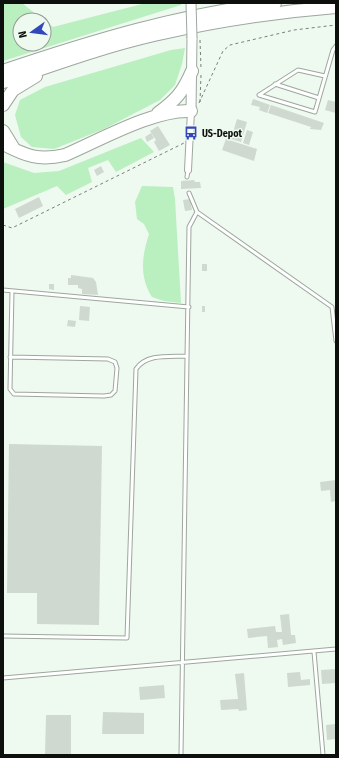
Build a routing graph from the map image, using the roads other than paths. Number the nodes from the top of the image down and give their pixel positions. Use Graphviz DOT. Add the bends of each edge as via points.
graph roads {
  1 [pos="191,3"];
  2 [pos="275,3"];
  3 [pos="260,4"];
  4 [pos="336,7"];
  5 [pos="336,46"];
  6 [pos="79,56"];
  7 [pos="196,70"];
  8 [pos="3,71"];
  9 [pos="325,76"];
  10 [pos="3,82"];
  11 [pos="275,84"];
  12 [pos="319,98"];
  13 [pos="3,105"];
  14 [pos="194,106"];
  15 [pos="154,116"];
  16 [pos="3,131"];
  17 [pos="3,144"];
  18 [pos="15,150"];
  19 [pos="188,170"];
  20 [pos="187,177"];
  21 [pos="188,193"];
  22 [pos="196,212"];
  23 [pos="3,290"];
  24 [pos="12,291"];
  25 [pos="334,306"];
  26 [pos="189,307"];
  27 [pos="336,341"];
  28 [pos="187,356"];
  29 [pos="10,357"];
  30 [pos="3,636"];
  31 [pos="336,649"];
  32 [pos="314,652"];
  33 [pos="182,664"];
  34 [pos="3,678"];
  35 [pos="181,755"];
  36 [pos="323,755"];
  1 -- 7 [label="main road, bridge"];
  2 -- 3 [label="highway"];
  3 -- 8 [label="highway" via="150,26"];
  4 -- 6 [label="highway" via="285,11 222,21 152,35"];
  5 -- 9 [label="lane"];
  6 -- 10 [label="highway"];
  6 -- 13 [label="highway" via="75,62 26,81 13,90"];
  7 -- 14 [label="main road"];
  7 -- 15 [label="highway" via="178,98"];
  9 -- 11 [label="lane" via="298,70"];
  9 -- 12 [label="lane"];
  11 -- 12 [label="lane"];
  11 -- 12 [label="lane" via="259,94 315,112"];
  14 -- 15 [label="highway"];
  14 -- 19 [label="street"];
  15 -- 18 [label="highway" via="65,155 41,158"];
  16 -- 18 [label="highway"];
  17 -- 18 [label="highway"];
  19 -- 20 [label="lane"];
  21 -- 22 [label="lane"];
  22 -- 25 [label="lane"];
  22 -- 26 [label="lane" via="189,227"];
  23 -- 24 [label="lane"];
  24 -- 26 [label="lane"];
  24 -- 29 [label="lane"];
  25 -- 27 [label="lane"];
  26 -- 28 [label="lane"];
  28 -- 30 [label="lane" via="150,358 141,362 136,369 126,638"];
  28 -- 33 [label="lane"];
  29 -- 29 [label="lane" via="10,389 14,394 104,396 115,391 117,368 115,362 108,359"];
  31 -- 32 [label="lane"];
  32 -- 33 [label="lane"];
  32 -- 36 [label="lane"];
  33 -- 34 [label="lane"];
  33 -- 35 [label="lane"];
}
